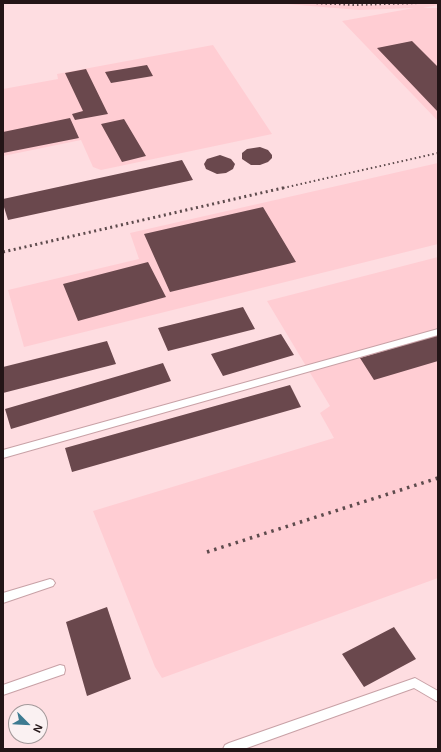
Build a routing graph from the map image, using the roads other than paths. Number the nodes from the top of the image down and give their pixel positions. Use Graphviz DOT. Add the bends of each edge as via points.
graph roads {
  1 [pos="438,332"];
  2 [pos="3,454"];
  3 [pos="50,583"];
  4 [pos="3,598"];
  5 [pos="60,670"];
  6 [pos="3,690"];
  7 [pos="438,697"];
  8 [pos="229,749"];
  1 -- 2 [label="lane"];
  3 -- 4 [label="lane"];
  5 -- 6 [label="lane"];
  7 -- 8 [label="lane" via="415,683"];
}
